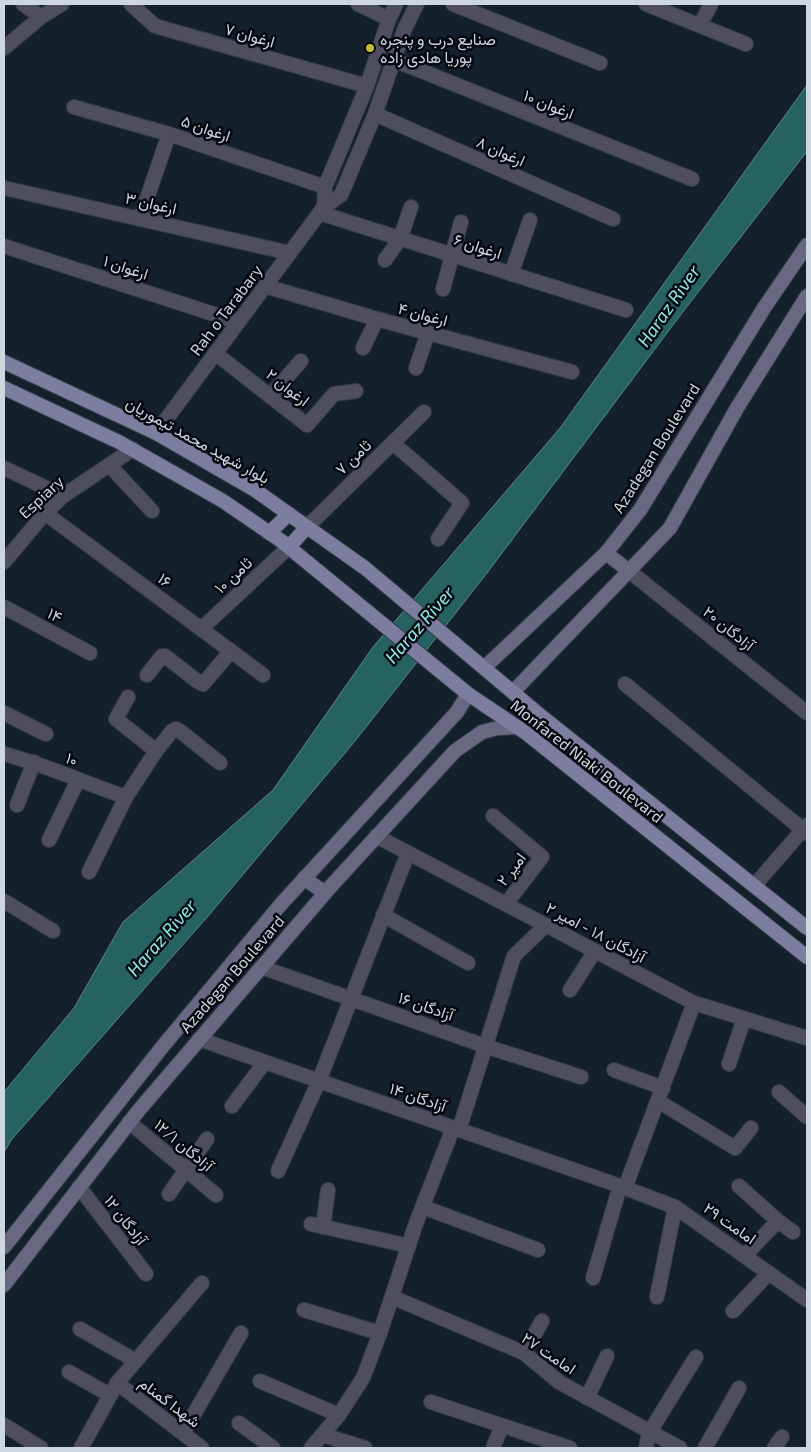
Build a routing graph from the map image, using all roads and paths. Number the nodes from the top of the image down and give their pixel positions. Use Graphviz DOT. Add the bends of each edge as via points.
graph roads {
  1 [pos="23,4"];
  2 [pos="62,4"];
  3 [pos="131,4"];
  4 [pos="358,4"];
  5 [pos="396,4"];
  6 [pos="417,4"];
  7 [pos="453,4"];
  8 [pos="646,4"];
  9 [pos="712,4"];
  10 [pos="41,17"];
  11 [pos="389,20"];
  12 [pos="700,25"];
  13 [pos="746,44"];
  14 [pos="4,47"];
  15 [pos="394,60"];
  16 [pos="600,64"];
  17 [pos="367,86"];
  18 [pos="74,107"];
  19 [pos="375,114"];
  20 [pos="169,134"];
  21 [pos="692,179"];
  22 [pos="325,186"];
  23 [pos="4,188"];
  24 [pos="411,207"];
  25 [pos="322,210"];
  26 [pos="140,219"];
  27 [pos="613,219"];
  28 [pos="530,220"];
  29 [pos="461,222"];
  30 [pos="400,239"];
  31 [pos="807,245"];
  32 [pos="4,246"];
  33 [pos="290,252"];
  34 [pos="452,256"];
  35 [pos="385,260"];
  36 [pos="511,274"];
  37 [pos="265,286"];
  38 [pos="444,289"];
  39 [pos="807,296"];
  40 [pos="626,310"];
  41 [pos="377,319"];
  42 [pos="238,322"];
  43 [pos="428,333"];
  44 [pos="363,348"];
  45 [pos="215,353"];
  46 [pos="301,361"];
  47 [pos="4,362"];
  48 [pos="416,368"];
  49 [pos="572,372"];
  50 [pos="4,388"];
  51 [pos="356,391"];
  52 [pos="270,396"];
  53 [pos="424,412"];
  54 [pos="156,433"];
  55 [pos="393,442"];
  56 [pos="133,449"];
  57 [pos="110,466"];
  58 [pos="4,468"];
  59 [pos="63,496"];
  60 [pos="152,511"];
  61 [pos="45,512"];
  62 [pos="289,514"];
  63 [pos="307,527"];
  64 [pos="270,533"];
  65 [pos="438,539"];
  66 [pos="289,547"];
  67 [pos="606,553"];
  68 [pos="5,557"];
  69 [pos="365,568"];
  70 [pos="629,571"];
  71 [pos="4,607"];
  72 [pos="201,629"];
  73 [pos="230,651"];
  74 [pos="90,653"];
  75 [pos="484,668"];
  76 [pos="147,675"];
  77 [pos="263,675"];
  78 [pos="625,684"];
  79 [pos="513,692"];
  80 [pos="468,694"];
  81 [pos="128,697"];
  82 [pos="4,713"];
  83 [pos="807,713"];
  84 [pos="518,727"];
  85 [pos="46,734"];
  86 [pos="156,751"];
  87 [pos="4,754"];
  88 [pos="34,762"];
  89 [pos="220,763"];
  90 [pos="78,780"];
  91 [pos="126,797"];
  92 [pos="651,803"];
  93 [pos="17,805"];
  94 [pos="493,816"];
  95 [pos="635,820"];
  96 [pos="682,828"];
  97 [pos="806,830"];
  98 [pos="376,836"];
  99 [pos="50,840"];
  100 [pos="668,846"];
  101 [pos="408,853"];
  102 [pos="89,872"];
  103 [pos="304,878"];
  104 [pos="754,886"];
  105 [pos="325,893"];
  106 [pos="4,902"];
  107 [pos="506,904"];
  108 [pos="383,915"];
  109 [pos="546,926"];
  110 [pos="807,928"];
  111 [pos="53,931"];
  112 [pos="596,952"];
  113 [pos="807,957"];
  114 [pos="468,963"];
  115 [pos="261,967"];
  116 [pos="570,990"];
  117 [pos="351,999"];
  118 [pos="694,1003"];
  119 [pos="744,1019"];
  120 [pos="807,1038"];
  121 [pos="199,1039"];
  122 [pos="485,1046"];
  123 [pos="265,1062"];
  124 [pos="728,1064"];
  125 [pos="614,1070"];
  126 [pos="581,1077"];
  127 [pos="319,1081"];
  128 [pos="779,1092"];
  129 [pos="660,1094"];
  130 [pos="232,1106"];
  131 [pos="807,1117"];
  132 [pos="129,1122"];
  133 [pos="751,1128"];
  134 [pos="456,1129"];
  135 [pos="207,1139"];
  136 [pos="186,1170"];
  137 [pos="278,1171"];
  138 [pos="740,1186"];
  139 [pos="79,1187"];
  140 [pos="622,1187"];
  141 [pos="328,1190"];
  142 [pos="169,1194"];
  143 [pos="216,1195"];
  144 [pos="423,1207"];
  145 [pos="675,1207"];
  146 [pos="778,1221"];
  147 [pos="794,1232"];
  148 [pos="409,1246"];
  149 [pos="4,1247"];
  150 [pos="538,1250"];
  151 [pos="745,1255"];
  152 [pos="769,1273"];
  153 [pos="146,1274"];
  154 [pos="593,1278"];
  155 [pos="202,1283"];
  156 [pos="4,1285"];
  157 [pos="392,1297"];
  158 [pos="657,1297"];
  159 [pos="807,1300"];
  160 [pos="304,1310"];
  161 [pos="733,1311"];
  162 [pos="542,1321"];
  163 [pos="80,1329"];
  164 [pos="380,1332"];
  165 [pos="241,1333"];
  166 [pos="524,1353"];
  167 [pos="607,1356"];
  168 [pos="696,1356"];
  169 [pos="136,1361"];
  170 [pos="69,1372"];
  171 [pos="260,1380"];
  172 [pos="738,1388"];
  173 [pos="113,1389"];
  174 [pos="588,1398"];
  175 [pos="431,1402"];
  176 [pos="339,1415"];
  177 [pos="239,1423"];
  178 [pos="4,1425"];
  179 [pos="502,1426"];
  180 [pos="183,1433"];
  181 [pos="650,1433"];
  182 [pos="323,1435"];
  183 [pos="36,1447"];
  184 [pos="81,1448"];
  185 [pos="202,1448"];
  186 [pos="273,1448"];
  187 [pos="311,1448"];
  188 [pos="365,1448"];
  189 [pos="493,1448"];
  190 [pos="570,1448"];
  191 [pos="646,1448"];
  192 [pos="680,1448"];
  193 [pos="705,1448"];
  1 -- 10 [label="street"];
  2 -- 10 [label="street"];
  3 -- 17 [label="street, ارغوان ۷" via="155,26"];
  4 -- 11 [label="street"];
  5 -- 11 [label="street"];
  6 -- 15 [label="street, Rah o Tarabary"];
  7 -- 16 [label="street"];
  8 -- 12 [label="street"];
  9 -- 12 [label="street"];
  10 -- 14 [label="street"];
  11 -- 17 [label="street"];
  12 -- 13 [label="street"];
  15 -- 19 [label="street, Rah o Tarabary"];
  15 -- 21 [label="street, ارغوان ۱۰"];
  17 -- 22 [label="street"];
  18 -- 20 [label="street, ارغوان ۵"];
  19 -- 25 [label="street, Rah o Tarabary" via="341,195"];
  19 -- 27 [label="street, ارغوان ۸"];
  20 -- 22 [label="street, ارغوان ۵"];
  20 -- 26 [label="street"];
  22 -- 25 [label="street"];
  23 -- 26 [label="street, ارغوان ۳"];
  24 -- 30 [label="street"];
  25 -- 30 [label="street, ارغوان ۶"];
  25 -- 33 [label="street, Rah o Tarabary"];
  26 -- 33 [label="street, ارغوان ۳"];
  28 -- 36 [label="street"];
  29 -- 34 [label="street"];
  30 -- 34 [label="street, ارغوان ۶"];
  30 -- 35 [label="street"];
  31 -- 67 [label="main road, Azadegan Boulevard" via="764,308 640,510"];
  32 -- 42 [label="street, ارغوان ۱"];
  33 -- 37 [label="street, Rah o Tarabary"];
  34 -- 36 [label="street, ارغوان ۶"];
  34 -- 38 [label="street"];
  36 -- 40 [label="street, ارغوان ۶"];
  37 -- 41 [label="street, ارغوان ۴"];
  37 -- 42 [label="street, Rah o Tarabary"];
  39 -- 70 [label="main road" via="737,408 670,528"];
  41 -- 43 [label="street, ارغوان ۴"];
  41 -- 44 [label="street"];
  42 -- 45 [label="street, Rah o Tarabary"];
  43 -- 48 [label="street"];
  43 -- 49 [label="street, ارغوان ۴"];
  45 -- 52 [label="street, ارغوان ۲"];
  45 -- 54 [label="street, Rah o Tarabary"];
  46 -- 52 [label="street"];
  47 -- 54 [label="main road, بلوار شهید محمد تیموریان"];
  50 -- 56 [label="main road"];
  51 -- 52 [label="street, ارغوان ۲" via="334,394 307,425"];
  53 -- 55 [label="street, ثامن ۷"];
  54 -- 62 [label="main road, بلوار شهید محمد تیموریان" via="255,490"];
  55 -- 63 [label="street, ثامن ۷"];
  55 -- 65 [label="street" via="462,503"];
  56 -- 57 [label="street, Espiary"];
  56 -- 64 [label="main road" via="224,500"];
  57 -- 59 [label="street, Espiary"];
  57 -- 60 [label="street"];
  58 -- 59 [label="street"];
  59 -- 61 [label="street, Espiary"];
  61 -- 68 [label="street, Espiary"];
  61 -- 72 [label="street, ۱۶"];
  62 -- 63 [label="main road, بلوار شهید محمد تیموریان"];
  62 -- 64 [label="main road"];
  63 -- 66 [label="main road"];
  63 -- 69 [label="main road, بلوار شهید محمد تیموریان"];
  64 -- 66 [label="main road"];
  66 -- 72 [label="street, ثامن ۱۰"];
  66 -- 80 [label="main road, Monfared Niaki Boulevard"];
  67 -- 70 [label="main road"];
  67 -- 75 [label="main road, Azadegan Boulevard"];
  69 -- 75 [label="main road, Monfared Niaki Boulevard"];
  70 -- 79 [label="main road"];
  70 -- 83 [label="street, آزادگان ۲۰"];
  71 -- 74 [label="street, ۱۴"];
  72 -- 73 [label="street, ۱۶"];
  73 -- 76 [label="street" via="204,684 165,656"];
  73 -- 77 [label="street, ۱۶"];
  75 -- 79 [label="main road, Monfared Niaki Boulevard"];
  78 -- 97 [label="street"];
  79 -- 92 [label="main road, Monfared Niaki Boulevard"];
  80 -- 84 [label="main road, Monfared Niaki Boulevard"];
  80 -- 103 [label="main road, Azadegan Boulevard" via="457,712"];
  81 -- 86 [label="street" via="116,719"];
  82 -- 85 [label="street"];
  84 -- 95 [label="main road, Monfared Niaki Boulevard"];
  84 -- 98 [label="main road, Azadegan Boulevard" via="482,732 455,751"];
  86 -- 89 [label="street" via="176,730"];
  86 -- 91 [label="street"];
  87 -- 88 [label="street, ۱۰"];
  88 -- 90 [label="street, ۱۰"];
  88 -- 93 [label="street"];
  90 -- 91 [label="street, ۱۰"];
  90 -- 99 [label="street"];
  91 -- 102 [label="street"];
  92 -- 95 [label="main road" via="647,818"];
  92 -- 96 [label="main road, Monfared Niaki Boulevard"];
  94 -- 107 [label="street, امیر ۲" via="542,857"];
  95 -- 100 [label="main road, Monfared Niaki Boulevard"];
  96 -- 100 [label="main road" via="671,831"];
  96 -- 104 [label="main road, Monfared Niaki Boulevard"];
  97 -- 104 [label="street"];
  98 -- 101 [label="street, آزادگان ۱۸ - امیر ۲"];
  98 -- 105 [label="main road, Azadegan Boulevard"];
  100 -- 113 [label="main road, Monfared Niaki Boulevard"];
  101 -- 107 [label="street, آزادگان ۱۸ - امیر ۲"];
  101 -- 108 [label="street"];
  103 -- 105 [label="main road"];
  103 -- 149 [label="main road, Azadegan Boulevard" via="163,1046"];
  104 -- 110 [label="main road, Monfared Niaki Boulevard"];
  105 -- 115 [label="main road, Azadegan Boulevard"];
  106 -- 111 [label="street"];
  107 -- 109 [label="street, آزادگان ۱۸ - امیر ۲"];
  108 -- 114 [label="street"];
  108 -- 117 [label="street"];
  109 -- 112 [label="street, آزادگان ۱۸ - امیر ۲"];
  109 -- 122 [label="street" via="514,956"];
  112 -- 116 [label="street"];
  112 -- 118 [label="street, آزادگان ۱۸ - امیر ۲"];
  115 -- 117 [label="street, آزادگان ۱۶"];
  115 -- 121 [label="main road, Azadegan Boulevard"];
  117 -- 122 [label="street, آزادگان ۱۶"];
  117 -- 127 [label="street"];
  118 -- 119 [label="street, آزادگان ۱۸ - امیر ۲"];
  118 -- 129 [label="street"];
  119 -- 120 [label="street, آزادگان ۱۸ - امیر ۲"];
  119 -- 124 [label="street"];
  121 -- 123 [label="street, آزادگان ۱۴"];
  121 -- 132 [label="main road, Azadegan Boulevard"];
  122 -- 126 [label="street, آزادگان ۱۶"];
  122 -- 134 [label="street"];
  123 -- 127 [label="street, آزادگان ۱۴"];
  123 -- 130 [label="street"];
  125 -- 129 [label="street"];
  127 -- 134 [label="street, آزادگان ۱۴"];
  127 -- 137 [label="street"];
  128 -- 131 [label="street"];
  129 -- 133 [label="street" via="735,1148"];
  129 -- 140 [label="street"];
  132 -- 136 [label="street, آزادگان ۱۲/۱"];
  132 -- 139 [label="main road, Azadegan Boulevard"];
  134 -- 140 [label="street, آزادگان ۱۴"];
  134 -- 144 [label="street"];
  135 -- 136 [label="street"];
  136 -- 142 [label="street"];
  136 -- 143 [label="street, آزادگان ۱۲/۱"];
  138 -- 146 [label="street"];
  139 -- 153 [label="street, آزادگان ۱۲"];
  139 -- 156 [label="main road, Azadegan Boulevard"];
  140 -- 145 [label="street, امامت ۲۹"];
  140 -- 154 [label="street"];
  141 -- 148 [label="street" via="317,1225"];
  144 -- 148 [label="street"];
  144 -- 150 [label="street"];
  145 -- 151 [label="street, امامت ۲۹"];
  145 -- 158 [label="street"];
  146 -- 147 [label="street"];
  146 -- 151 [label="street"];
  148 -- 157 [label="street"];
  151 -- 152 [label="street, امامت ۲۹"];
  152 -- 159 [label="street, امامت ۲۹"];
  152 -- 161 [label="street"];
  155 -- 169 [label="street"];
  157 -- 164 [label="street"];
  157 -- 166 [label="street, امامت ۲۷"];
  160 -- 164 [label="street"];
  162 -- 166 [label="street"];
  163 -- 169 [label="street"];
  164 -- 176 [label="street" via="363,1378"];
  165 -- 180 [label="street"];
  166 -- 174 [label="street, امامت ۲۷" via="559,1382"];
  167 -- 174 [label="street"];
  168 -- 181 [label="street"];
  169 -- 173 [label="street"];
  170 -- 173 [label="street, شهدا گمنام"];
  171 -- 176 [label="street"];
  172 -- 193 [label="street"];
  173 -- 180 [label="street, شهدا گمنام"];
  173 -- 184 [label="street"];
  174 -- 181 [label="street, امامت ۲۷"];
  175 -- 179 [label="street"];
  176 -- 182 [label="street"];
  177 -- 186 [label="street"];
  178 -- 183 [label="street"];
  179 -- 189 [label="street"];
  179 -- 190 [label="street"];
  180 -- 185 [label="street, شهدا گمنام"];
  181 -- 191 [label="street"];
  181 -- 192 [label="street, امامت ۲۷"];
  182 -- 187 [label="street"];
  182 -- 188 [label="street"];
}
